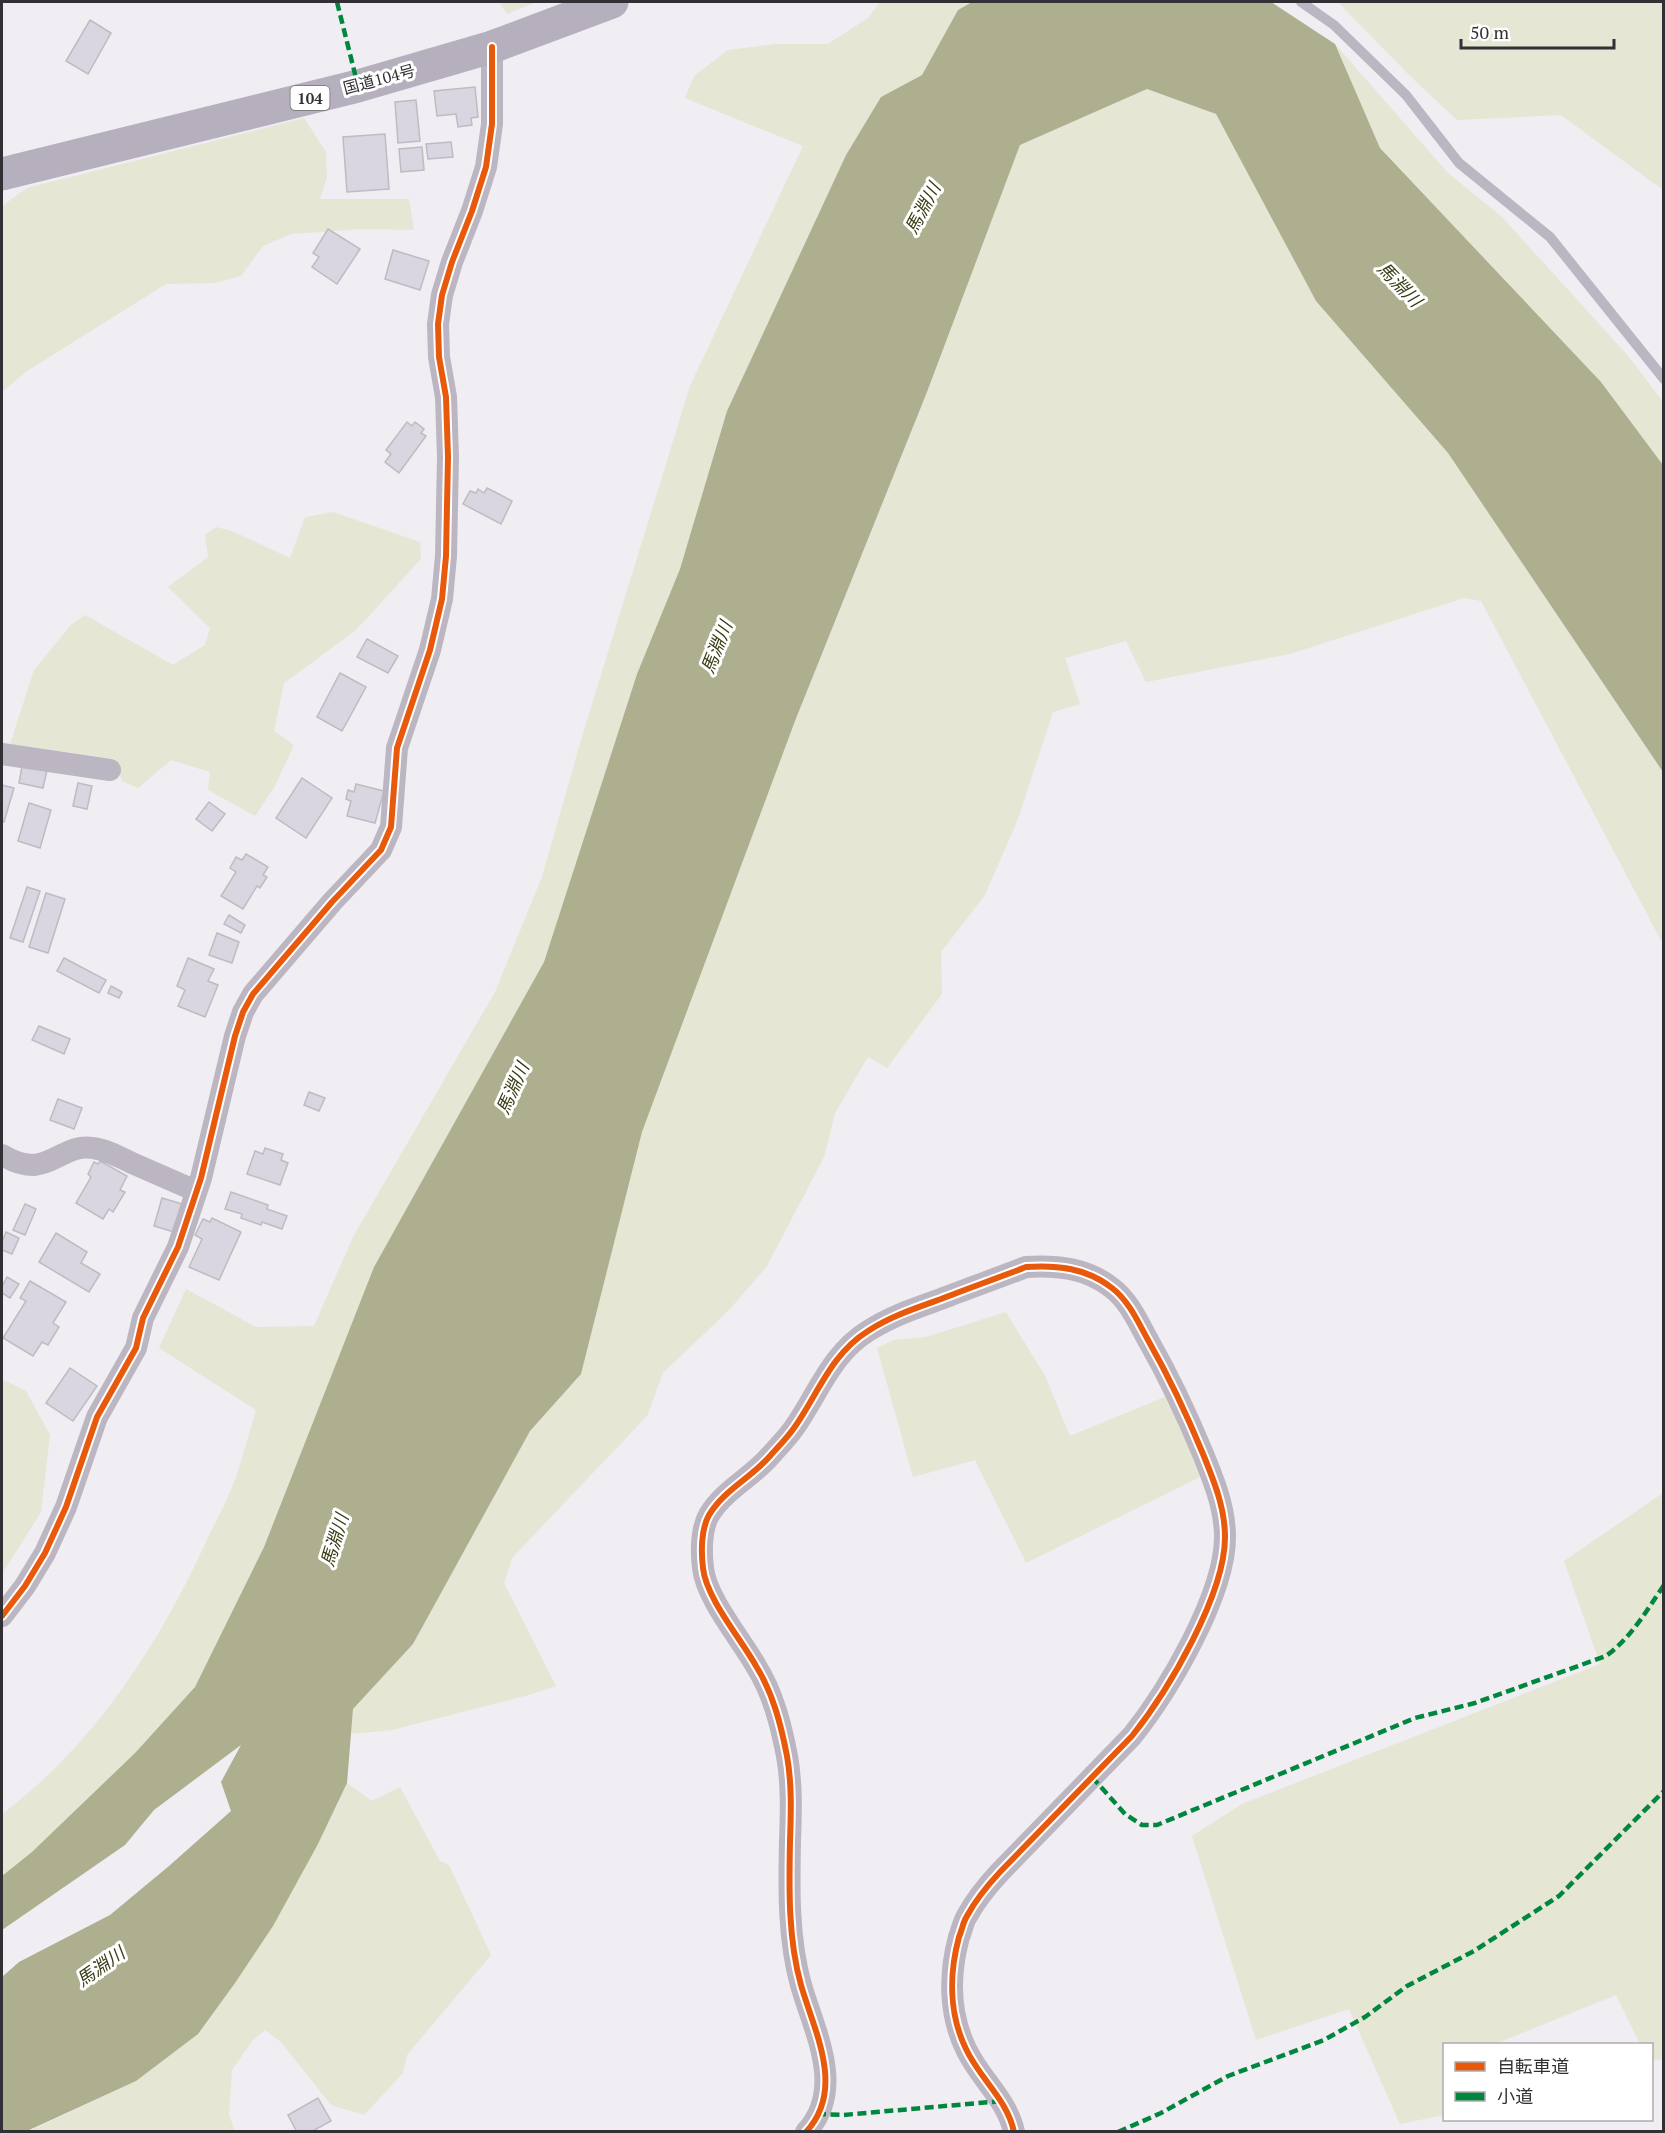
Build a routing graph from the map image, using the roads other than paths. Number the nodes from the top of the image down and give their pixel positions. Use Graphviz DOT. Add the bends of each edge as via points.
graph roads {
  1 [pos="612,2"];
  2 [pos="1301,2"];
  3 [pos="492,47"];
  4 [pos="2,174"];
  5 [pos="1664,379"];
  6 [pos="2,754"];
  7 [pos="110,770"];
  8 [pos="2,1155"];
  9 [pos="196,1191"];
  10 [pos="2,1616"];
  11 [pos="807,2132"];
  12 [pos="1014,2132"];
  1 -- 3 [label="highway, 国道104号 / 104"];
  2 -- 5 [label="lane" via="1334,25 1406,95 1458,163 1550,237"];
  3 -- 4 [label="highway, 国道104号 / 104" via="358,86"];
  3 -- 9 [label="street" via="492,124 486,167 452,262 438,324 439,357 447,397 448,457 447,556 442,599 430,650 397,748 391,827 381,850 253,994 243,1012"];
  6 -- 7 [label="street"];
  8 -- 9 [label="street" via="31,1165 92,1147"];
  9 -- 10 [label="street" via="178,1247 143,1318 136,1348 97,1417 54,1535 25,1586"];
  11 -- 12 [label="street" via="822,2102 826,2078 795,1952 789,1893 788,1760 778,1714 758,1668 710,1593 703,1570 707,1518 724,1495 768,1459 794,1428 830,1367 866,1332 892,1317 1026,1267 1047,1266 1072,1268 1095,1276 1128,1305 1184,1406 1216,1488 1224,1515 1225,1538 1212,1598 1151,1713 1000,1872 965,1918 952,1972 956,2022 966,2049 1011,2116"];
}
